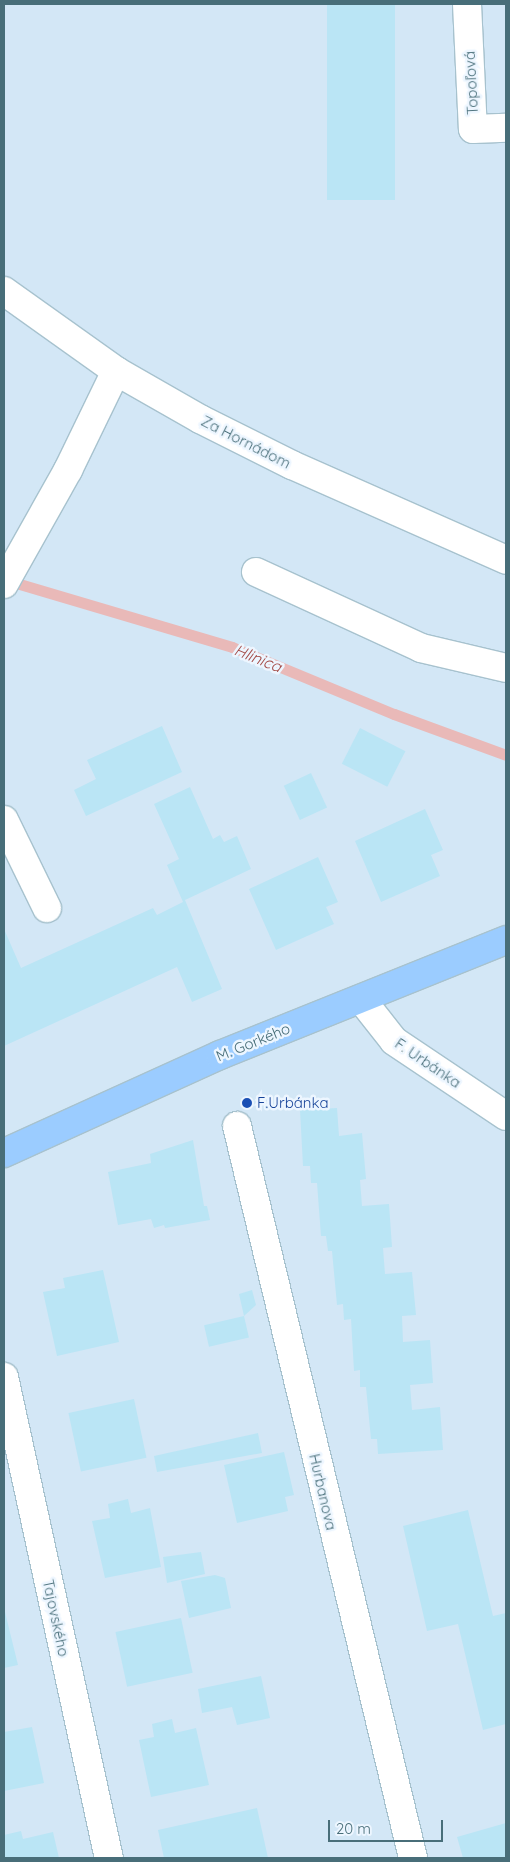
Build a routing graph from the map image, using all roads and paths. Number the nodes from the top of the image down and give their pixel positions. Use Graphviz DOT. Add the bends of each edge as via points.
graph roads {
  1 [pos="467,4"];
  2 [pos="506,128"];
  3 [pos="4,291"];
  4 [pos="116,371"];
  5 [pos="506,560"];
  6 [pos="256,572"];
  7 [pos="4,584"];
  8 [pos="506,668"];
  9 [pos="4,820"];
  10 [pos="47,908"];
  11 [pos="506,940"];
  12 [pos="362,999"];
  13 [pos="506,1116"];
  14 [pos="237,1126"];
  15 [pos="4,1152"];
  16 [pos="4,1378"];
  17 [pos="109,1858"];
  18 [pos="413,1858"];
  1 -- 2 [label="street, Topoľová" via="473,129"];
  3 -- 4 [label="street, Za Hornádom"];
  4 -- 5 [label="street, Za Hornádom" via="200,419 292,465"];
  4 -- 7 [label="street" via="68,470"];
  6 -- 8 [label="street" via="421,648"];
  9 -- 10 [label="street"];
  11 -- 12 [label="main road, M. Gorkého"];
  12 -- 13 [label="street, F. Urbánka" via="394,1041"];
  12 -- 15 [label="main road, M. Gorkého" via="220,1055"];
  14 -- 18 [label="street, Hurbanova"];
  16 -- 17 [label="street, Tajovského"];
}
